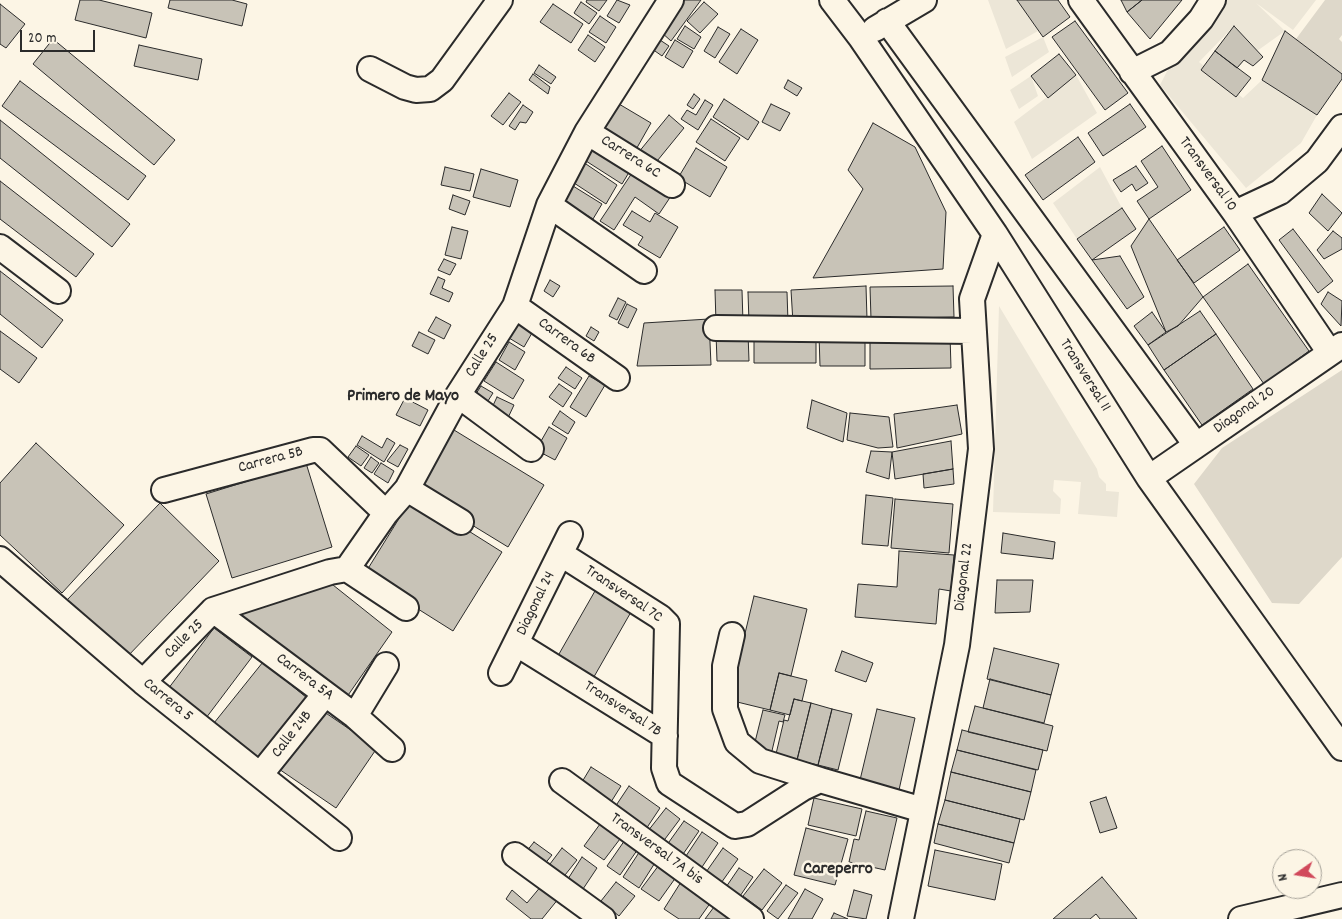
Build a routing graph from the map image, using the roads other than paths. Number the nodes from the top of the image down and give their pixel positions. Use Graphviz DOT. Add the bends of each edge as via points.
graph roads {
  1 [pos="500,0"];
  2 [pos="671,0"];
  3 [pos="832,0"];
  4 [pos="924,0"];
  5 [pos="1081,0"];
  6 [pos="1213,0"];
  7 [pos="887,21"];
  8 [pos="861,38"];
  9 [pos="370,69"];
  10 [pos="1132,72"];
  11 [pos="1342,127"];
  12 [pos="587,132"];
  13 [pos="672,185"];
  14 [pos="549,206"];
  15 [pos="1235,213"];
  16 [pos="995,234"];
  17 [pos="0,247"];
  18 [pos="644,271"];
  19 [pos="58,291"];
  20 [pos="515,306"];
  21 [pos="716,328"];
  22 [pos="973,331"];
  23 [pos="1336,349"];
  24 [pos="617,378"];
  25 [pos="458,395"];
  26 [pos="1196,445"];
  27 [pos="532,450"];
  28 [pos="1149,478"];
  29 [pos="407,489"];
  30 [pos="164,490"];
  31 [pos="386,513"];
  32 [pos="460,522"];
  33 [pos="566,544"];
  34 [pos="0,560"];
  35 [pos="347,569"];
  36 [pos="406,608"];
  37 [pos="213,610"];
  38 [pos="732,635"];
  39 [pos="517,644"];
  40 [pos="386,665"];
  41 [pos="502,673"];
  42 [pos="143,682"];
  43 [pos="325,694"];
  44 [pos="355,716"];
  45 [pos="665,736"];
  46 [pos="1342,748"];
  47 [pos="392,749"];
  48 [pos="260,775"];
  49 [pos="820,780"];
  50 [pos="562,781"];
  51 [pos="923,810"];
  52 [pos="339,838"];
  53 [pos="515,855"];
  54 [pos="1342,895"];
  55 [pos="1307,912"];
  56 [pos="603,919"];
  57 [pos="750,919"];
  58 [pos="901,919"];
  59 [pos="1241,919"];
  1 -- 9 [label="street" via="442,80 430,89 405,87"];
  2 -- 12 [label="street, Calle 25"];
  3 -- 8 [label="street, Transversal 11"];
  4 -- 7 [label="street"];
  5 -- 10 [label="street, Transversal 10"];
  6 -- 10 [label="street" via="1201,19 1170,53"];
  7 -- 8 [label="street"];
  7 -- 26 [label="street"];
  8 -- 16 [label="street, Transversal 11"];
  10 -- 15 [label="street, Transversal 10"];
  11 -- 15 [label="street" via="1317,161 1280,192"];
  12 -- 13 [label="street, Carrera 6C"];
  12 -- 14 [label="street, Calle 25"];
  14 -- 18 [label="street"];
  14 -- 20 [label="street, Calle 25"];
  15 -- 23 [label="street, Transversal 10"];
  16 -- 22 [label="street, Diagonal 22" via="972,300"];
  16 -- 28 [label="street, Transversal 11"];
  17 -- 19 [label="street"];
  20 -- 24 [label="street, Carrera 6B"];
  20 -- 25 [label="street, Calle 25"];
  21 -- 22 [label="street"];
  22 -- 51 [label="street, Diagonal 22" via="980,449 956,645"];
  23 -- 26 [label="street, Diagonal 20"];
  25 -- 27 [label="street"];
  25 -- 29 [label="street, Calle 25"];
  26 -- 28 [label="street, Diagonal 20"];
  28 -- 46 [label="street, Transversal 11"];
  29 -- 31 [label="street, Calle 25"];
  29 -- 32 [label="street"];
  30 -- 31 [label="street, Carrera 5B" via="320,450"];
  31 -- 35 [label="street, Calle 25"];
  33 -- 39 [label="street, Diagonal 24"];
  33 -- 45 [label="street, Transversal 7C" via="667,624"];
  34 -- 42 [label="street, Carrera 5"];
  35 -- 36 [label="street"];
  35 -- 37 [label="street, Calle 25"];
  37 -- 42 [label="street, Calle 25"];
  37 -- 43 [label="street, Carrera 5A"];
  38 -- 49 [label="street" via="725,666 725,709 738,742 760,761"];
  39 -- 41 [label="street, Diagonal 24"];
  39 -- 45 [label="street, Transversal 7B"];
  40 -- 44 [label="street"];
  42 -- 48 [label="street, Carrera 5"];
  43 -- 44 [label="street, Carrera 5A"];
  43 -- 48 [label="street, Calle 24B"];
  44 -- 47 [label="street, Carrera 5A"];
  45 -- 49 [label="street, Transversal 7B" via="664,768 669,783 735,826 747,824"];
  48 -- 52 [label="street, Carrera 5"];
  49 -- 51 [label="street"];
  50 -- 57 [label="street, Transversal 7A bis"];
  51 -- 58 [label="street, Diagonal 22"];
  53 -- 56 [label="street"];
  54 -- 55 [label="street"];
  55 -- 59 [label="street"];
}
